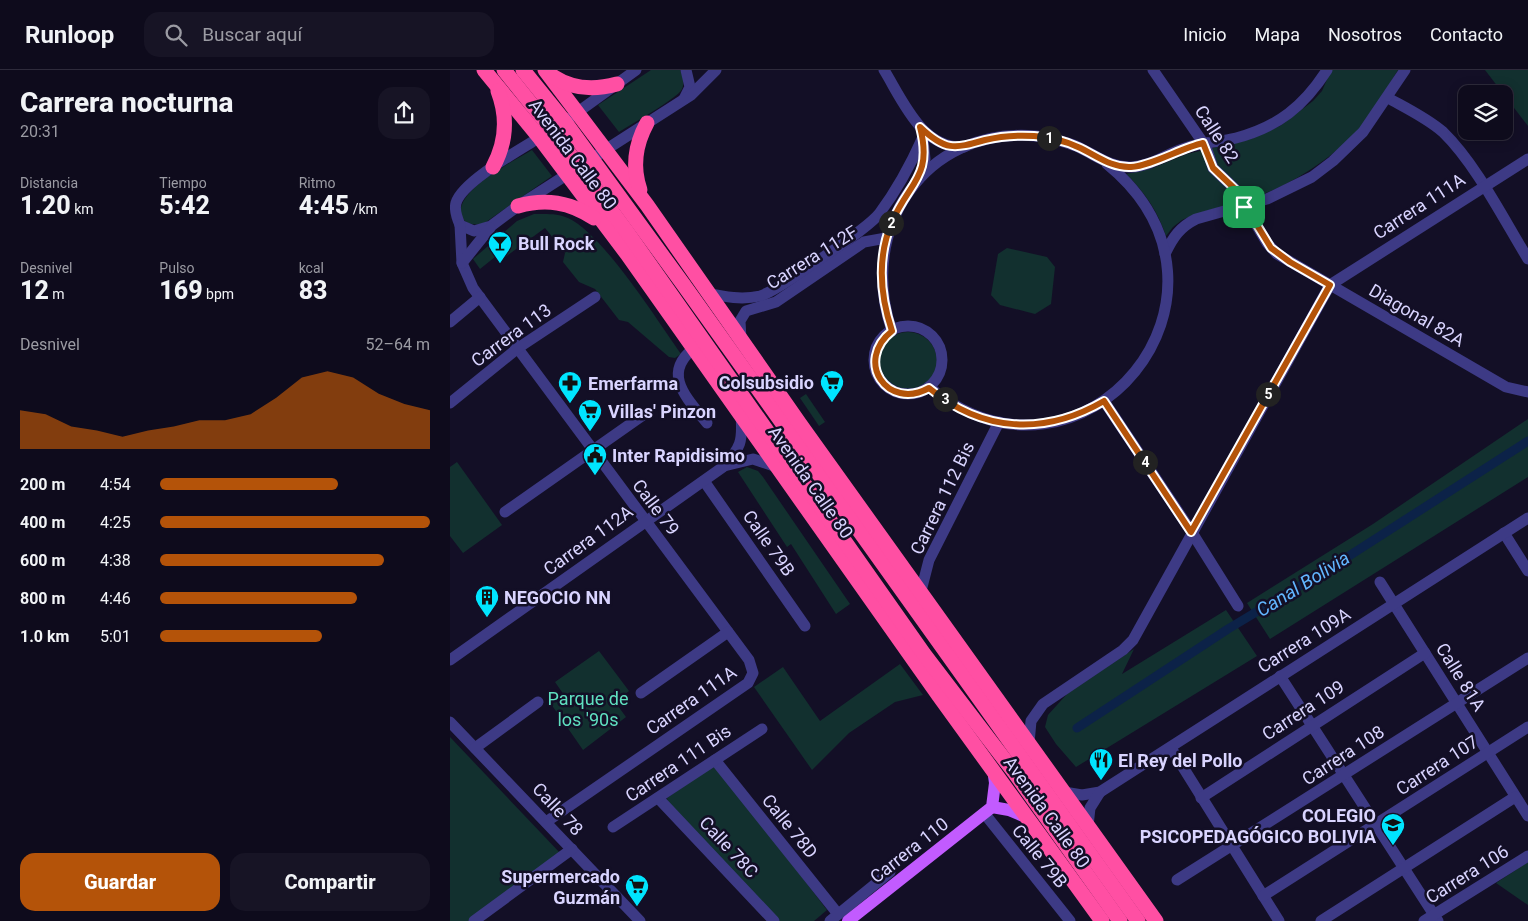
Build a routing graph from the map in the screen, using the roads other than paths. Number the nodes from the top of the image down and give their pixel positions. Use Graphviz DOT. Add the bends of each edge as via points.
graph roads {
  1 [pos="504,70"];
  2 [pos="523,70"];
  3 [pos="636,70"];
  4 [pos="686,70"];
  5 [pos="716,70"];
  6 [pos="884,70"];
  7 [pos="1153,70"];
  8 [pos="1327,70"];
  9 [pos="1405,70"];
  10 [pos="486,72"];
  11 [pos="547,72"];
  12 [pos="1395,75"];
  13 [pos="617,84"];
  14 [pos="1388,98"];
  15 [pos="684,99"];
  16 [pos="578,112"];
  17 [pos="564,122"];
  18 [pos="646,123"];
  19 [pos="921,132"];
  20 [pos="546,134"];
  21 [pos="1203,143"];
  22 [pos="968,147"];
  23 [pos="606,149"];
  24 [pos="1528,159"];
  25 [pos="1104,162"];
  26 [pos="579,166"];
  27 [pos="493,167"];
  28 [pos="917,182"];
  29 [pos="1483,186"];
  30 [pos="647,205"];
  31 [pos="453,206"];
  32 [pos="518,206"];
  33 [pos="1244,207"];
  34 [pos="455,226"];
  35 [pos="491,226"];
  36 [pos="605,227"];
  37 [pos="886,238"];
  38 [pos="1165,254"];
  39 [pos="1528,259"];
  40 [pos="1290,262"];
  41 [pos="456,263"];
  42 [pos="1330,285"];
  43 [pos="707,293"];
  44 [pos="480,297"];
  45 [pos="595,297"];
  46 [pos="450,322"];
  47 [pos="892,331"];
  48 [pos="741,341"];
  49 [pos="518,348"];
  50 [pos="694,348"];
  51 [pos="929,388"];
  52 [pos="1528,392"];
  53 [pos="1104,401"];
  54 [pos="450,403"];
  55 [pos="646,412"];
  56 [pos="741,415"];
  57 [pos="999,422"];
  58 [pos="707,423"];
  59 [pos="592,451"];
  60 [pos="723,467"];
  61 [pos="777,467"];
  62 [pos="704,481"];
  63 [pos="505,512"];
  64 [pos="1528,518"];
  65 [pos="644,521"];
  66 [pos="1191,532"];
  67 [pos="1504,533"];
  68 [pos="1528,572"];
  69 [pos="1380,582"];
  70 [pos="921,590"];
  71 [pos="1395,604"];
  72 [pos="1238,606"];
  73 [pos="805,626"];
  74 [pos="728,632"];
  75 [pos="1425,653"];
  76 [pos="1528,658"];
  77 [pos="450,660"];
  78 [pos="753,673"];
  79 [pos="1280,676"];
  80 [pos="641,693"];
  81 [pos="538,702"];
  82 [pos="1457,703"];
  83 [pos="450,722"];
  84 [pos="1312,726"];
  85 [pos="1528,728"];
  86 [pos="762,729"];
  87 [pos="1030,744"];
  88 [pos="475,748"];
  89 [pos="1171,748"];
  90 [pos="1488,753"];
  91 [pos="715,760"];
  92 [pos="993,769"];
  93 [pos="1344,776"];
  94 [pos="1064,792"];
  95 [pos="1100,792"];
  96 [pos="1515,797"];
  97 [pos="658,798"];
  98 [pos="1201,798"];
  99 [pos="988,810"];
  100 [pos="1528,816"];
  101 [pos="1029,819"];
  102 [pos="546,822"];
  103 [pos="1375,825"];
  104 [pos="1088,826"];
  105 [pos="613,827"];
  106 [pos="1054,829"];
  107 [pos="1231,847"];
  108 [pos="572,849"];
  109 [pos="1056,856"];
  110 [pos="1528,856"];
  111 [pos="1403,869"];
  112 [pos="890,872"];
  113 [pos="1177,880"];
  114 [pos="1264,896"];
  115 [pos="840,919"];
  116 [pos="1432,919"];
  117 [pos="474,921"];
  118 [pos="640,921"];
  119 [pos="774,921"];
  120 [pos="1070,921"];
  121 [pos="1102,921"];
  122 [pos="1120,921"];
  123 [pos="1138,921"];
  124 [pos="1156,921"];
  125 [pos="1279,921"];
  126 [pos="1321,921"];
  1 -- 20 [label="highway, Avenida Calle 80"];
  2 -- 17 [label="highway, Avenida Calle 80"];
  3 -- 13 [label="street"];
  4 -- 15 [label="street" via="690,87"];
  5 -- 15 [label="street"];
  6 -- 19 [label="street"];
  7 -- 21 [label="street, Calle 82"];
  8 -- 21 [label="street, Carrera 112F" via="1313,92 1295,110 1266,128 1235,138"];
  9 -- 12 [label="street"];
  10 -- 20 [label="highway, Avenida Calle 80"];
  10 -- 27 [label="highway" via="501,98 505,124"];
  11 -- 13 [label="highway" via="560,81 583,88"];
  11 -- 16 [label="highway, Avenida Calle 80"];
  12 -- 14 [label="street"];
  13 -- 16 [label="street"];
  14 -- 29 [label="street" via="1444,133"];
  14 -- 33 [label="street" via="1363,132 1318,172 1286,191"];
  15 -- 18 [label="street"];
  16 -- 17 [label="street"];
  16 -- 23 [label="highway, Avenida Calle 80"];
  17 -- 20 [label="street"];
  17 -- 26 [label="highway, Avenida Calle 80"];
  18 -- 23 [label="street"];
  18 -- 30 [label="highway" via="638,141 635,160 638,184"];
  19 -- 22 [label="street" via="946,145"];
  19 -- 28 [label="street" via="924,159"];
  19 -- 43 [label="street, Carrera 112F" via="908,168 879,214 846,241 767,293 742,298"];
  20 -- 26 [label="highway, Avenida Calle 80"];
  20 -- 27 [label="street"];
  21 -- 25 [label="street, Carrera 112F" via="1143,165 1131,167"];
  21 -- 33 [label="street, Calle 82" via="1213,168 1230,183"];
  22 -- 25 [label="street, Carrera 112F" via="1004,137 1036,136 1076,146"];
  22 -- 28 [label="street, Carrera 112F" via="932,168"];
  23 -- 26 [label="street"];
  23 -- 30 [label="highway, Avenida Calle 80"];
  24 -- 29 [label="street, Carrera 111A"];
  25 -- 38 [label="street" via="1122,176 1141,198 1157,225"];
  26 -- 32 [label="street"];
  26 -- 36 [label="highway, Avenida Calle 80"];
  26 -- 106 [label="highway, Avenida Calle 80" via="919,646"];
  26 -- 123 [label="highway, Avenida Calle 80"];
  27 -- 31 [label="street" via="462,192"];
  28 -- 37 [label="street, Carrera 112F" via="898,208"];
  29 -- 39 [label="street"];
  29 -- 42 [label="street, Carrera 111A"];
  30 -- 43 [label="highway, Avenida Calle 80"];
  31 -- 34 [label="street, Calle 79"];
  32 -- 35 [label="street"];
  32 -- 36 [label="highway" via="560,202 583,210"];
  33 -- 38 [label="street" via="1185,224 1176,232"];
  33 -- 40 [label="street, Calle 82" via="1271,248"];
  34 -- 35 [label="street" via="474,231"];
  34 -- 41 [label="street, Calle 79"];
  35 -- 41 [label="street"];
  36 -- 50 [label="highway, Avenida Calle 80"];
  37 -- 47 [label="street" via="882,291"];
  37 -- 48 [label="street, Carrera 112F" via="864,242 783,297 746,311 740,322"];
  38 -- 53 [label="street" via="1168,293 1160,330 1131,378"];
  40 -- 42 [label="street, Diagonal 82A"];
  41 -- 44 [label="street, Calle 79"];
  42 -- 52 [label="street, Diagonal 82A" via="1506,387"];
  42 -- 66 [label="street"];
  43 -- 48 [label="highway, Avenida Calle 80"];
  44 -- 46 [label="street"];
  44 -- 49 [label="street, Calle 79"];
  45 -- 49 [label="street, Carrera 113"];
  47 -- 51 [label="street" via="912,326 930,334 937,342 942,366"];
  47 -- 51 [label="street" via="883,338 874,357 879,378 893,391 902,394"];
  48 -- 70 [label="highway, Avenida Calle 80"];
  49 -- 54 [label="street, Carrera 113"];
  49 -- 59 [label="street, Calle 79"];
  50 -- 56 [label="highway, Avenida Calle 80"];
  50 -- 58 [label="street" via="681,360 677,377"];
  51 -- 57 [label="street" via="964,411"];
  53 -- 57 [label="street" via="1079,414 1051,422 1025,425"];
  53 -- 66 [label="street"];
  55 -- 59 [label="street"];
  56 -- 60 [label="street, Carrera 112A" via="741,442"];
  56 -- 61 [label="highway, Avenida Calle 80"];
  57 -- 70 [label="street, Carrera 112 Bis" via="930,560"];
  59 -- 63 [label="street"];
  59 -- 65 [label="street, Calle 79"];
  60 -- 61 [label="street, Carrera 112A" via="753,459"];
  60 -- 62 [label="street, Carrera 112A"];
  61 -- 92 [label="highway, Avenida Calle 80"];
  62 -- 65 [label="street, Carrera 112A"];
  62 -- 73 [label="street, Calle 79B"];
  64 -- 67 [label="street, Carrera 109A"];
  65 -- 74 [label="street, Calle 79"];
  65 -- 77 [label="street, Carrera 112A"];
  66 -- 72 [label="street"];
  66 -- 87 [label="street" via="1132,640 1123,650 1043,704 1032,721"];
  67 -- 68 [label="street"];
  67 -- 71 [label="street, Carrera 109A"];
  69 -- 71 [label="street, Calle 81A"];
  70 -- 87 [label="highway, Avenida Calle 80"];
  71 -- 75 [label="street, Calle 81A"];
  71 -- 79 [label="street, Carrera 109A"];
  74 -- 78 [label="street, Calle 79" via="749,660"];
  74 -- 80 [label="street"];
  75 -- 82 [label="street, Calle 81A"];
  75 -- 84 [label="street, Carrera 109"];
  76 -- 82 [label="street, Carrera 108"];
  78 -- 102 [label="street, Carrera 111A" via="748,684"];
  79 -- 84 [label="street"];
  79 -- 89 [label="street, Carrera 109A"];
  81 -- 88 [label="street"];
  82 -- 90 [label="street, Calle 81A"];
  82 -- 93 [label="street, Carrera 108"];
  83 -- 88 [label="street, Calle 78"];
  84 -- 93 [label="street"];
  84 -- 98 [label="street, Carrera 109"];
  85 -- 90 [label="street, Carrera 107"];
  86 -- 91 [label="street, Carrera 111 Bis"];
  87 -- 94 [label="highway, Avenida Calle 80"];
  88 -- 102 [label="street, Calle 78"];
  89 -- 95 [label="street, Carrera 109A"];
  89 -- 98 [label="street"];
  90 -- 96 [label="street, Calle 81A"];
  90 -- 103 [label="street, Carrera 107"];
  91 -- 97 [label="street, Carrera 111 Bis"];
  91 -- 115 [label="street, Calle 78D"];
  92 -- 99 [label="main road" via="995,783"];
  92 -- 101 [label="highway, Avenida Calle 80"];
  93 -- 103 [label="street"];
  93 -- 107 [label="street, Carrera 108"];
  94 -- 95 [label="street, Carrera 109A" via="1082,795"];
  94 -- 104 [label="highway, Avenida Calle 80"];
  95 -- 104 [label="street" via="1090,808"];
  96 -- 100 [label="street, Calle 81A"];
  96 -- 111 [label="street"];
  97 -- 105 [label="street, Carrera 111 Bis"];
  97 -- 119 [label="street, Calle 78C"];
  98 -- 107 [label="street"];
  99 -- 101 [label="main road" via="1009,810"];
  99 -- 115 [label="main road, Carrera 110"];
  99 -- 120 [label="street, Calle 79B"];
  101 -- 109 [label="highway, Avenida Calle 80"];
  102 -- 108 [label="street, Calle 78"];
  103 -- 111 [label="street"];
  103 -- 114 [label="street, Carrera 107"];
  104 -- 124 [label="highway, Avenida Calle 80"];
  106 -- 109 [label="highway"];
  106 -- 122 [label="highway, Avenida Calle 80"];
  107 -- 113 [label="street, Carrera 108"];
  107 -- 114 [label="street"];
  108 -- 117 [label="street"];
  108 -- 118 [label="street, Calle 78"];
  109 -- 121 [label="highway, Avenida Calle 80"];
  110 -- 116 [label="street, Carrera 106"];
  111 -- 116 [label="street"];
  111 -- 126 [label="street"];
  112 -- 115 [label="street, Carrera 110"];
  114 -- 125 [label="street"];
}
